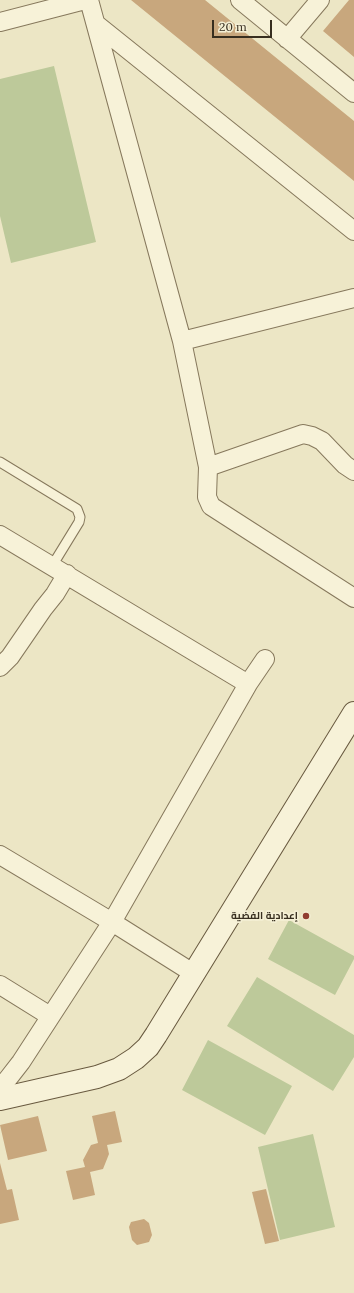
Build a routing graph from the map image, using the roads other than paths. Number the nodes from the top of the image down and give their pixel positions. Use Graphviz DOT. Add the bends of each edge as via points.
graph roads {
  1 [pos="85,0"];
  2 [pos="89,0"];
  3 [pos="240,0"];
  4 [pos="320,0"];
  5 [pos="0,22"];
  6 [pos="96,24"];
  7 [pos="287,39"];
  8 [pos="354,93"];
  9 [pos="354,231"];
  10 [pos="354,298"];
  11 [pos="182,341"];
  12 [pos="0,462"];
  13 [pos="208,468"];
  14 [pos="354,471"];
  15 [pos="0,535"];
  16 [pos="60,570"];
  17 [pos="354,598"];
  18 [pos="265,659"];
  19 [pos="0,667"];
  20 [pos="248,684"];
  21 [pos="354,713"];
  22 [pos="0,855"];
  23 [pos="112,922"];
  24 [pos="193,973"];
  25 [pos="0,985"];
  26 [pos="50,1016"];
  27 [pos="0,1089"];
  28 [pos="0,1099"];
  1 -- 5 [label="street"];
  2 -- 6 [label="street"];
  3 -- 7 [label="street"];
  4 -- 7 [label="street"];
  6 -- 9 [label="street"];
  6 -- 11 [label="street"];
  7 -- 8 [label="street"];
  10 -- 11 [label="street"];
  11 -- 13 [label="street"];
  12 -- 16 [label="lane" via="77,509 79,522"];
  13 -- 14 [label="street" via="303,434 322,441"];
  13 -- 17 [label="street" via="207,497 212,506"];
  15 -- 16 [label="street"];
  16 -- 19 [label="street" via="56,594"];
  16 -- 20 [label="street"];
  18 -- 20 [label="street"];
  20 -- 23 [label="street"];
  21 -- 24 [label="street"];
  22 -- 23 [label="street"];
  23 -- 24 [label="street"];
  23 -- 26 [label="street"];
  24 -- 28 [label="street" via="148,1047 131,1062 97,1077"];
  25 -- 26 [label="street"];
  26 -- 27 [label="street" via="21,1062"];
}
